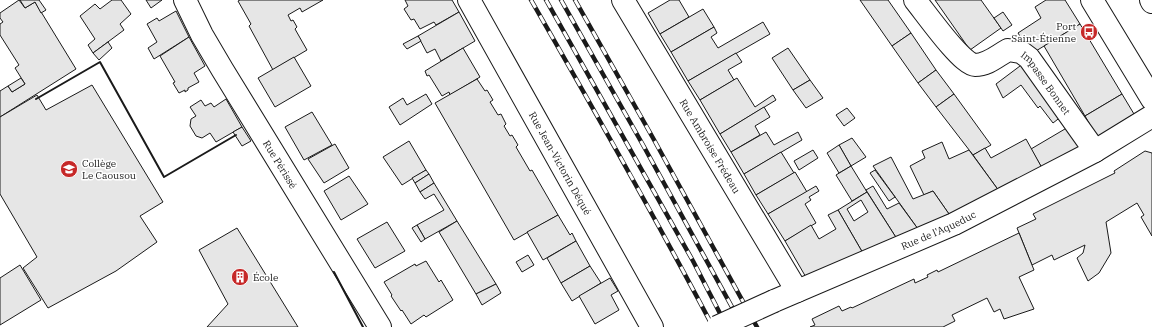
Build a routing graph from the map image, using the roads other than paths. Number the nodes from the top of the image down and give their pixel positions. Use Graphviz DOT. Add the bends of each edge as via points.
graph roads {
  1 [pos="469,0"];
  2 [pos="623,0"];
  3 [pos="916,0"];
  4 [pos="1092,0"];
  5 [pos="189,2"];
  6 [pos="1152,99"];
  7 [pos="1152,116"];
  8 [pos="1095,151"];
  9 [pos="797,291"];
  10 [pos="380,327"];
  11 [pos="652,327"];
  12 [pos="717,327"];
  1 -- 11 [label="street, Rue Jean-Victorin Déqué"];
  2 -- 9 [label="street, Rue Ambroise Frédeau"];
  3 -- 8 [label="street, Impasse Bonnet" via="954,50 973,65 986,64 1008,50 1021,52 1029,58"];
  4 -- 6 [label="street"];
  5 -- 10 [label="street, Rue Périssé" via="202,35"];
  7 -- 8 [label="street, Rue de l'Aqueduc"];
  8 -- 9 [label="street, Rue de l'Aqueduc" via="954,224"];
  9 -- 12 [label="street, Rue de l'Aqueduc, bridge"];
}
